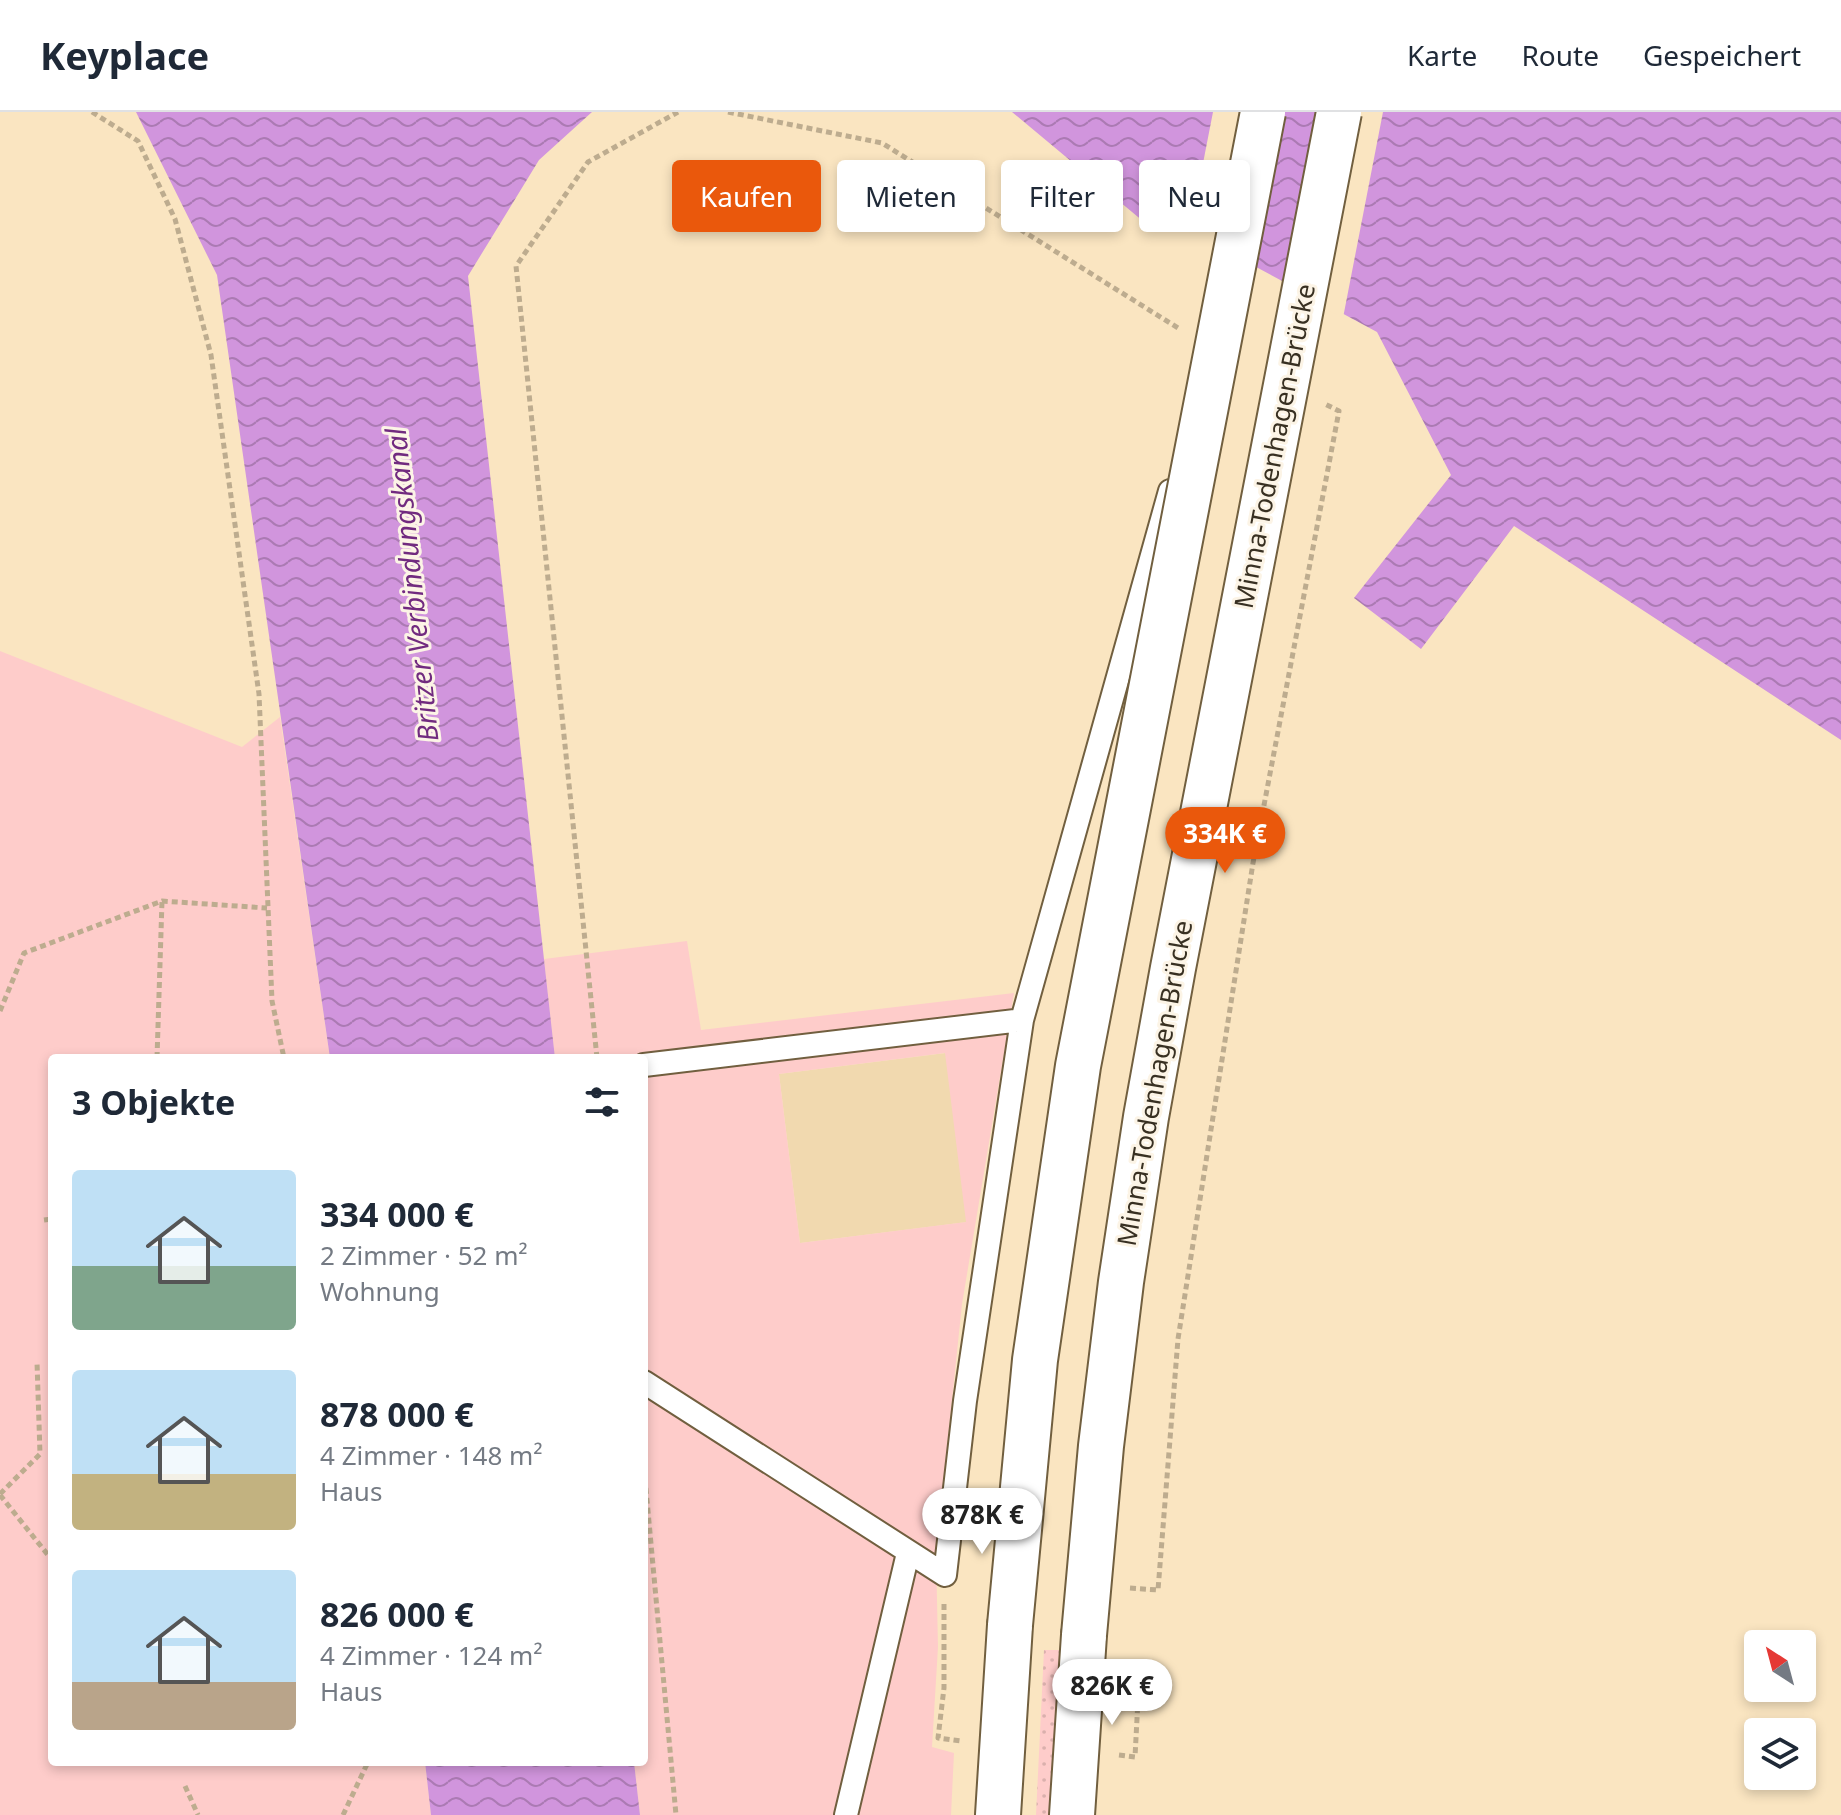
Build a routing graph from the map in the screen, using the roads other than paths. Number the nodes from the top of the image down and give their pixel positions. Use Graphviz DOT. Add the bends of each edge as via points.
graph roads {
  1 [pos="1263,112"];
  2 [pos="1339,112"];
  3 [pos="1210,348"];
  4 [pos="1022,1020"];
  5 [pos="648,1065"];
  6 [pos="648,1385"];
  7 [pos="908,1553"];
  8 [pos="846,1815"];
  9 [pos="998,1815"];
  10 [pos="1072,1815"];
  1 -- 9 [label="main road, bridge" via="1078,1066 1035,1360"];
  2 -- 10 [label="main road, Minna-Todenhagen-Brücke, bridge" via="1146,1117 1101,1446"];
  3 -- 4 [label="lane"];
  4 -- 5 [label="lane"];
  4 -- 7 [label="lane" via="965,1401 945,1575"];
  6 -- 7 [label="lane"];
  7 -- 8 [label="lane"];
}
